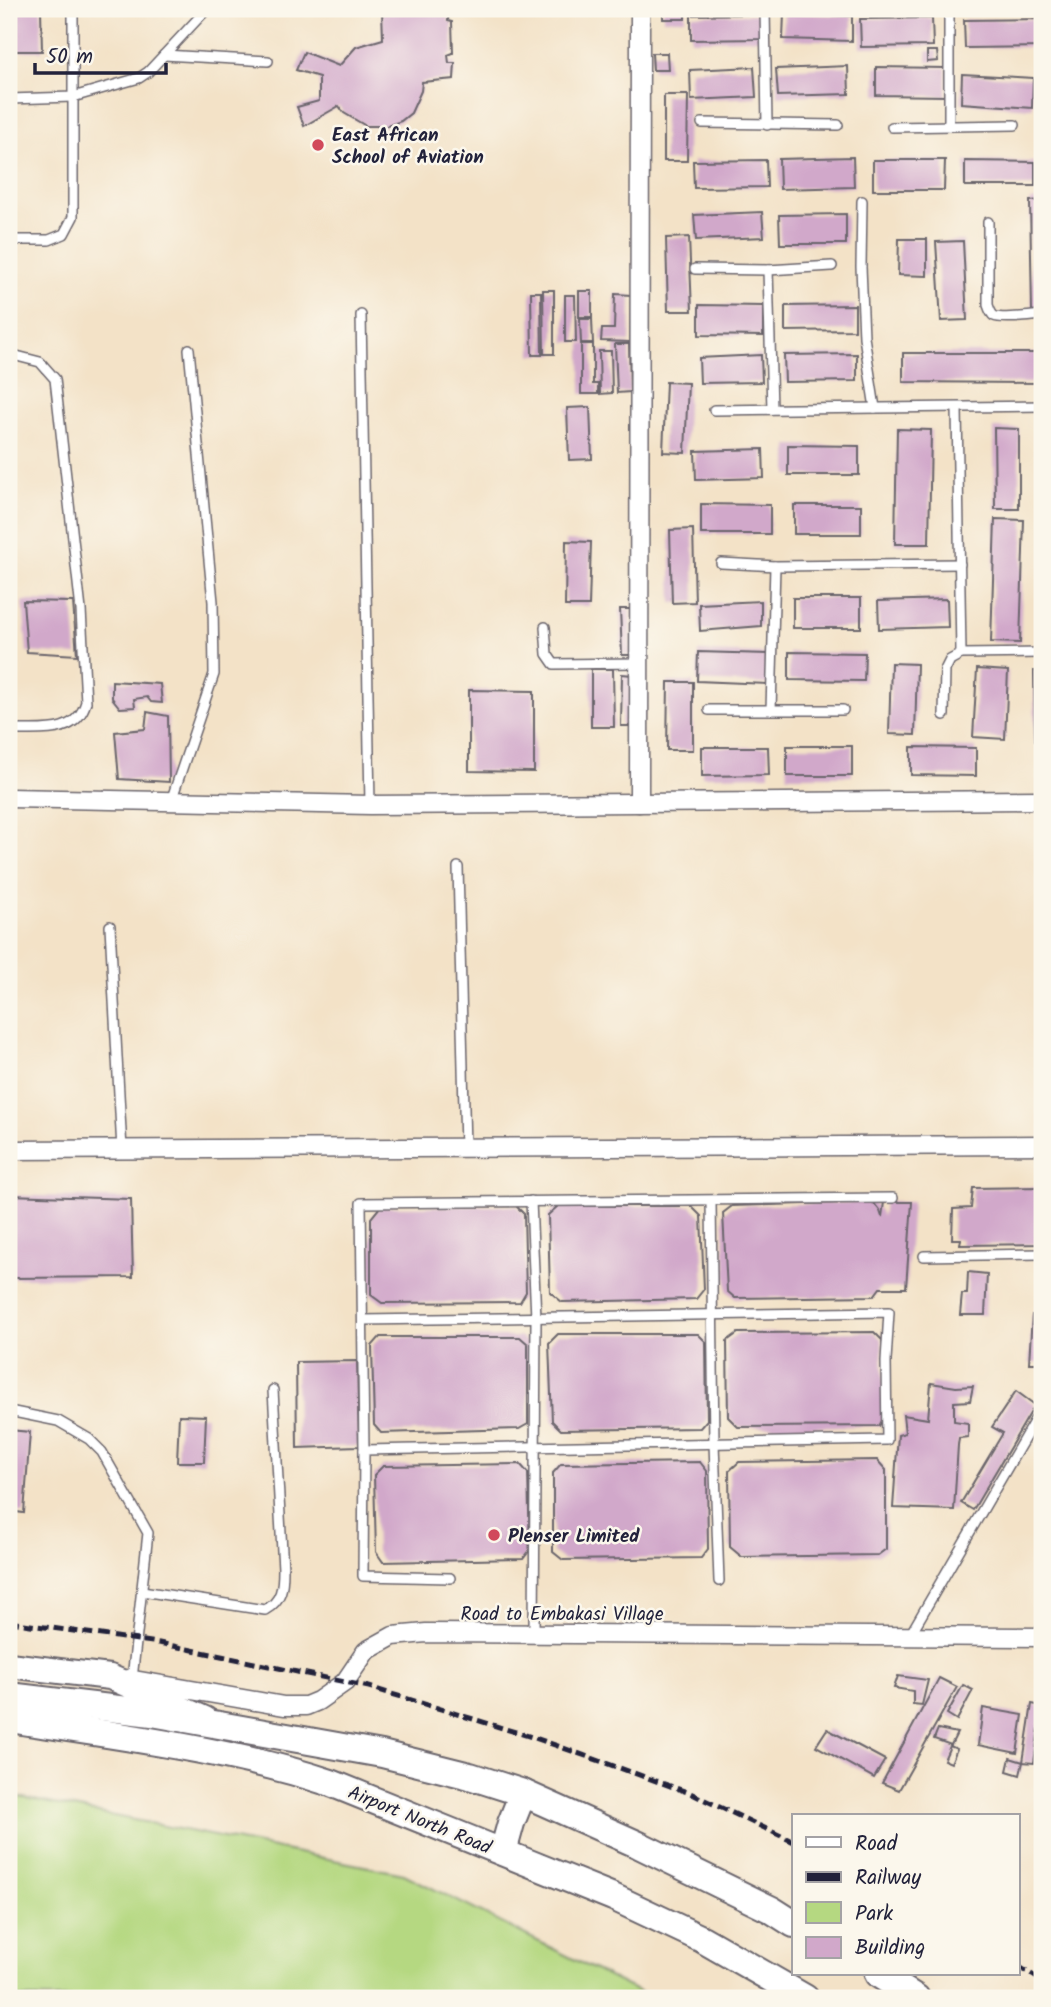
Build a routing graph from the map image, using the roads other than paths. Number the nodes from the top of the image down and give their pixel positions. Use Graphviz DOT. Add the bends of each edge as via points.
graph roads {
  1 [pos="73,9"];
  2 [pos="206,9"];
  3 [pos="640,9"];
  4 [pos="765,9"];
  5 [pos="949,9"];
  6 [pos="164,55"];
  7 [pos="268,61"];
  8 [pos="73,97"];
  9 [pos="9,99"];
  10 [pos="702,123"];
  11 [pos="767,125"];
  12 [pos="838,125"];
  13 [pos="1015,125"];
  14 [pos="892,127"];
  15 [pos="948,127"];
  16 [pos="862,201"];
  17 [pos="988,222"];
  18 [pos="9,240"];
  19 [pos="832,266"];
  20 [pos="695,269"];
  21 [pos="768,270"];
  22 [pos="360,315"];
  23 [pos="1042,315"];
  24 [pos="189,349"];
  25 [pos="9,354"];
  26 [pos="1042,406"];
  27 [pos="875,408"];
  28 [pos="957,408"];
  29 [pos="714,410"];
  30 [pos="772,410"];
  31 [pos="721,563"];
  32 [pos="960,564"];
  33 [pos="775,566"];
  34 [pos="545,627"];
  35 [pos="1042,653"];
  36 [pos="961,654"];
  37 [pos="639,663"];
  38 [pos="709,710"];
  39 [pos="771,710"];
  40 [pos="843,710"];
  41 [pos="944,715"];
  42 [pos="9,730"];
  43 [pos="9,798"];
  44 [pos="1042,800"];
  45 [pos="171,801"];
  46 [pos="639,803"];
  47 [pos="370,805"];
  48 [pos="458,867"];
  49 [pos="110,926"];
  50 [pos="1042,1145"];
  51 [pos="465,1148"];
  52 [pos="9,1150"];
  53 [pos="122,1150"];
  54 [pos="893,1198"];
  55 [pos="531,1201"];
  56 [pos="710,1201"];
  57 [pos="1042,1254"];
  58 [pos="924,1256"];
  59 [pos="712,1315"];
  60 [pos="536,1318"];
  61 [pos="363,1320"];
  62 [pos="274,1390"];
  63 [pos="1042,1408"];
  64 [pos="9,1411"];
  65 [pos="714,1443"];
  66 [pos="536,1446"];
  67 [pos="364,1450"];
  68 [pos="450,1578"];
  69 [pos="719,1581"];
  70 [pos="142,1591"];
  71 [pos="534,1634"];
  72 [pos="910,1635"];
  73 [pos="1042,1637"];
  74 [pos="9,1665"];
  75 [pos="121,1678"];
  76 [pos="9,1696"];
  77 [pos="9,1719"];
  78 [pos="218,1725"];
  79 [pos="523,1793"];
  80 [pos="503,1852"];
  81 [pos="792,1923"];
  82 [pos="881,1976"];
  83 [pos="806,1998"];
  84 [pos="916,1998"];
  1 -- 8 [label="lane"];
  2 -- 6 [label="lane"];
  3 -- 37 [label="street"];
  4 -- 11 [label="lane"];
  5 -- 15 [label="lane"];
  6 -- 7 [label="lane"];
  6 -- 8 [label="lane" via="139,78"];
  8 -- 9 [label="lane"];
  8 -- 18 [label="lane" via="73,217 64,234 49,240"];
  10 -- 11 [label="lane"];
  11 -- 12 [label="lane"];
  13 -- 15 [label="lane"];
  14 -- 15 [label="lane"];
  16 -- 27 [label="lane" via="864,337"];
  17 -- 23 [label="lane" via="990,311 1003,317"];
  19 -- 21 [label="lane"];
  20 -- 21 [label="lane"];
  21 -- 30 [label="lane"];
  22 -- 47 [label="lane"];
  24 -- 45 [label="lane" via="213,602 214,674"];
  25 -- 42 [label="lane" via="40,362 55,379 81,610 86,702 83,712 66,727"];
  26 -- 28 [label="lane"];
  27 -- 28 [label="lane"];
  27 -- 30 [label="lane"];
  28 -- 32 [label="lane"];
  29 -- 30 [label="lane"];
  31 -- 33 [label="lane"];
  32 -- 33 [label="lane"];
  32 -- 36 [label="lane"];
  33 -- 39 [label="lane"];
  34 -- 37 [label="lane" via="547,654 554,664"];
  35 -- 36 [label="lane"];
  36 -- 41 [label="lane" via="950,660 945,670"];
  37 -- 46 [label="street"];
  38 -- 39 [label="lane"];
  39 -- 40 [label="lane"];
  43 -- 45 [label="street"];
  44 -- 46 [label="street"];
  45 -- 47 [label="street"];
  46 -- 47 [label="street"];
  48 -- 51 [label="lane"];
  49 -- 53 [label="lane"];
  50 -- 51 [label="street"];
  51 -- 53 [label="street"];
  52 -- 53 [label="street"];
  54 -- 56 [label="lane"];
  55 -- 56 [label="lane"];
  55 -- 60 [label="lane"];
  55 -- 61 [label="lane" via="361,1203"];
  56 -- 59 [label="lane"];
  57 -- 58 [label="lane"];
  59 -- 60 [label="lane"];
  59 -- 65 [label="lane"];
  59 -- 65 [label="lane" via="889,1312 887,1440"];
  60 -- 61 [label="lane"];
  60 -- 66 [label="lane"];
  61 -- 67 [label="lane"];
  62 -- 70 [label="lane" via="283,1569 279,1600 265,1610"];
  63 -- 72 [label="lane"];
  64 -- 70 [label="lane" via="58,1421 102,1452 148,1533"];
  65 -- 66 [label="lane"];
  65 -- 69 [label="lane"];
  66 -- 67 [label="lane"];
  66 -- 71 [label="lane"];
  67 -- 68 [label="lane" via="363,1576"];
  70 -- 75 [label="lane"];
  71 -- 72 [label="street, Road to Embakasi Village"];
  71 -- 75 [label="street, Road to Embakasi Village" via="393,1636 366,1651 345,1682 306,1706"];
  72 -- 73 [label="street, Road to Embakasi Village"];
  74 -- 75 [label="main road"];
  75 -- 78 [label="main road"];
  76 -- 78 [label="main road"];
  77 -- 80 [label="main road, Airport North Road" via="286,1768"];
  78 -- 79 [label="main road" via="382,1754"];
  79 -- 80 [label="main road"];
  79 -- 81 [label="main road" via="639,1845"];
  80 -- 83 [label="main road, Airport North Road" via="702,1939"];
  82 -- 84 [label="main road"];
}
